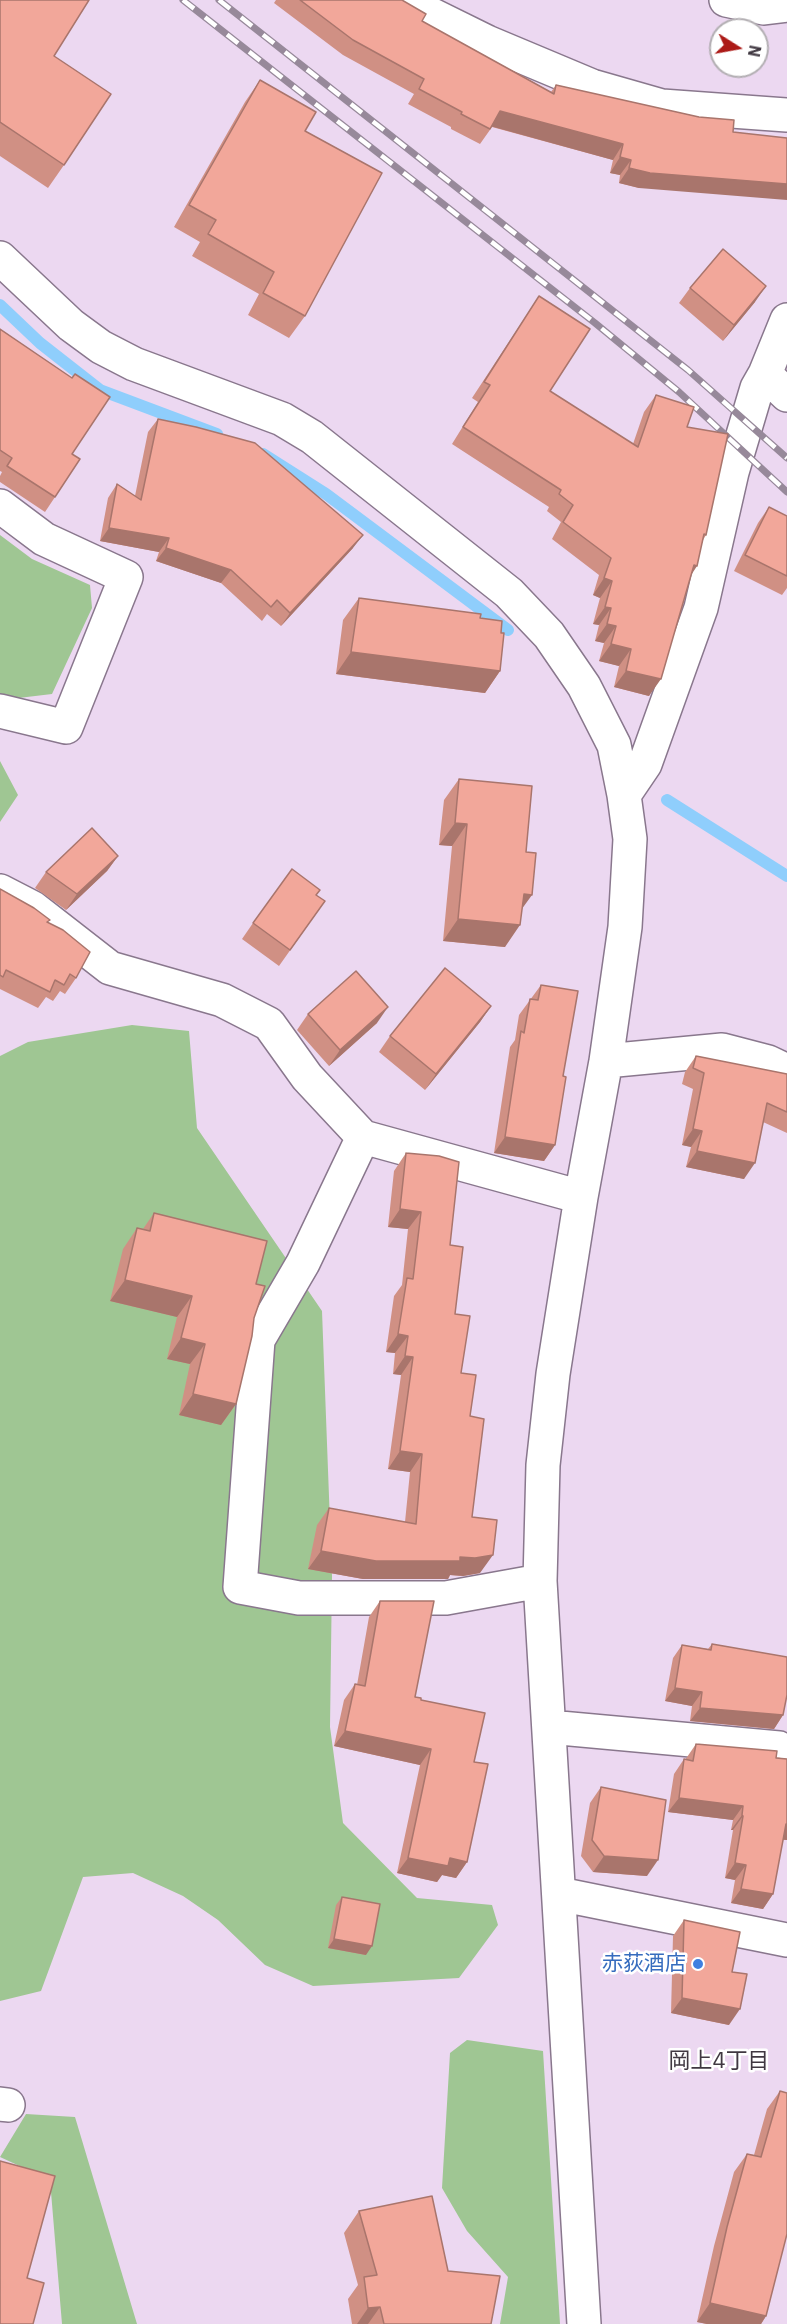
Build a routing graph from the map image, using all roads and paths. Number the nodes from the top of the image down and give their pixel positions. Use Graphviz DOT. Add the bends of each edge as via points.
graph roads {
  1 [pos="402,0"];
  2 [pos="726,0"];
  3 [pos="787,5"];
  4 [pos="787,115"];
  5 [pos="0,258"];
  6 [pos="787,320"];
  7 [pos="776,385"];
  8 [pos="0,506"];
  9 [pos="0,711"];
  10 [pos="624,795"];
  11 [pos="0,891"];
  12 [pos="606,1061"];
  13 [pos="787,1071"];
  14 [pos="363,1137"];
  15 [pos="580,1197"];
  16 [pos="540,1581"];
  17 [pos="549,1727"];
  18 [pos="779,1748"];
  19 [pos="559,1894"];
  20 [pos="787,1940"];
  21 [pos="584,2324"];
  1 -- 4 [label="street" via="487,42 592,86 662,106"];
  2 -- 3 [label="street" via="764,8"];
  5 -- 10 [label="street" via="71,325 101,347 134,364 282,419 312,437 509,593 549,635 584,686 614,744"];
  6 -- 7 [label="street"];
  7 -- 10 [label="street" via="757,388 732,472 700,608 645,764"];
  8 -- 9 [label="street" via="44,539 126,577 66,727"];
  10 -- 12 [label="street" via="630,839 625,927"];
  11 -- 14 [label="street" via="33,908 110,968 222,999 269,1024 307,1077"];
  12 -- 13 [label="street" via="722,1050"];
  12 -- 15 [label="street"];
  14 -- 15 [label="street"];
  14 -- 16 [label="street" via="303,1263 258,1340 240,1587 299,1598 446,1598"];
  15 -- 16 [label="street" via="543,1466"];
  16 -- 17 [label="street"];
  17 -- 18 [label="street"];
  17 -- 19 [label="street"];
  19 -- 20 [label="street"];
  19 -- 21 [label="street"];
}
